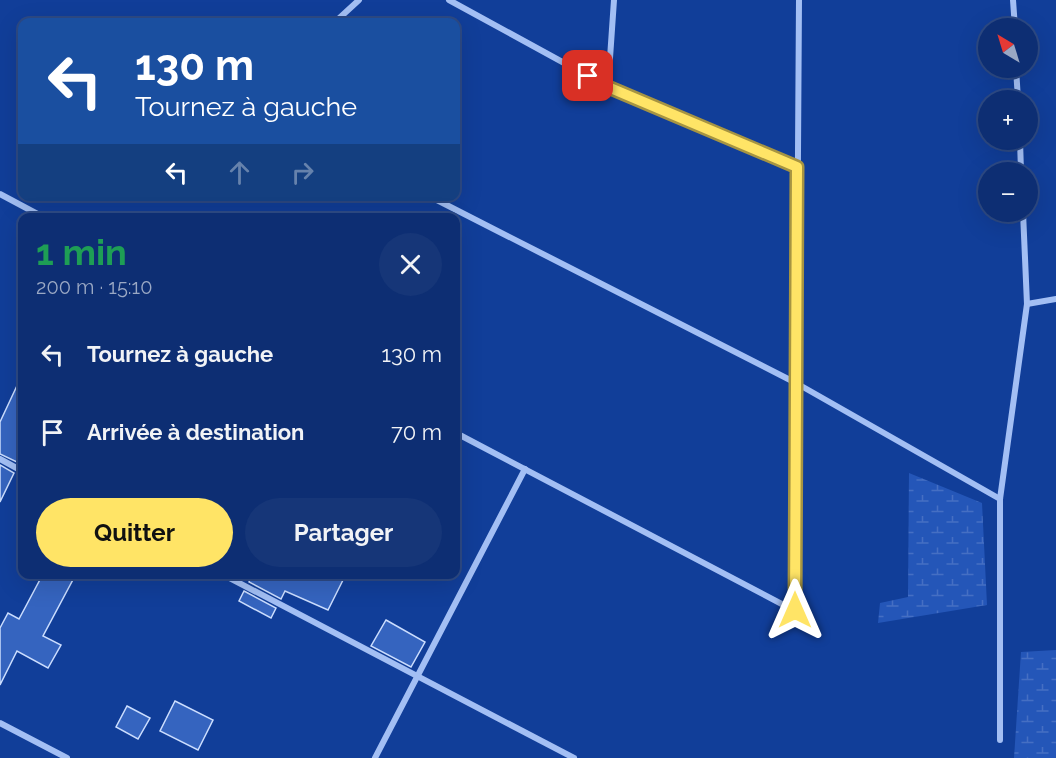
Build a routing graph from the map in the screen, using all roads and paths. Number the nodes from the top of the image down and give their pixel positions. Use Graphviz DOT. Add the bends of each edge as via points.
graph roads {
  1 [pos="359,0"];
  2 [pos="449,0"];
  3 [pos="614,0"];
  4 [pos="799,0"];
  5 [pos="1013,0"];
  6 [pos="339,18"];
  7 [pos="1014,18"];
  8 [pos="608,87"];
  9 [pos="797,167"];
  10 [pos="0,194"];
  11 [pos="439,201"];
  12 [pos="36,213"];
  13 [pos="1023,222"];
  14 [pos="1056,298"];
  15 [pos="1027,304"];
  16 [pos="796,383"];
  17 [pos="460,435"];
  18 [pos="0,459"];
  19 [pos="18,469"];
  20 [pos="525,469"];
  21 [pos="1000,499"];
  22 [pos="232,579"];
  23 [pos="416,676"];
  24 [pos="0,723"];
  25 [pos="1000,740"];
  26 [pos="67,758"];
  27 [pos="375,758"];
  28 [pos="574,758"];
  1 -- 6 [label="street"];
  2 -- 8 [label="street"];
  3 -- 8 [label="street"];
  4 -- 9 [label="street"];
  5 -- 7 [label="street"];
  8 -- 9 [label="street"];
  9 -- 16 [label="street"];
  10 -- 12 [label="street"];
  11 -- 16 [label="street"];
  13 -- 15 [label="street"];
  14 -- 15 [label="street"];
  15 -- 21 [label="street"];
  16 -- 20 [label="street" via="795,610"];
  16 -- 21 [label="street"];
  17 -- 20 [label="street"];
  18 -- 19 [label="street"];
  20 -- 23 [label="street"];
  21 -- 25 [label="street"];
  22 -- 23 [label="street"];
  23 -- 27 [label="street"];
  23 -- 28 [label="street"];
  24 -- 26 [label="street"];
}
